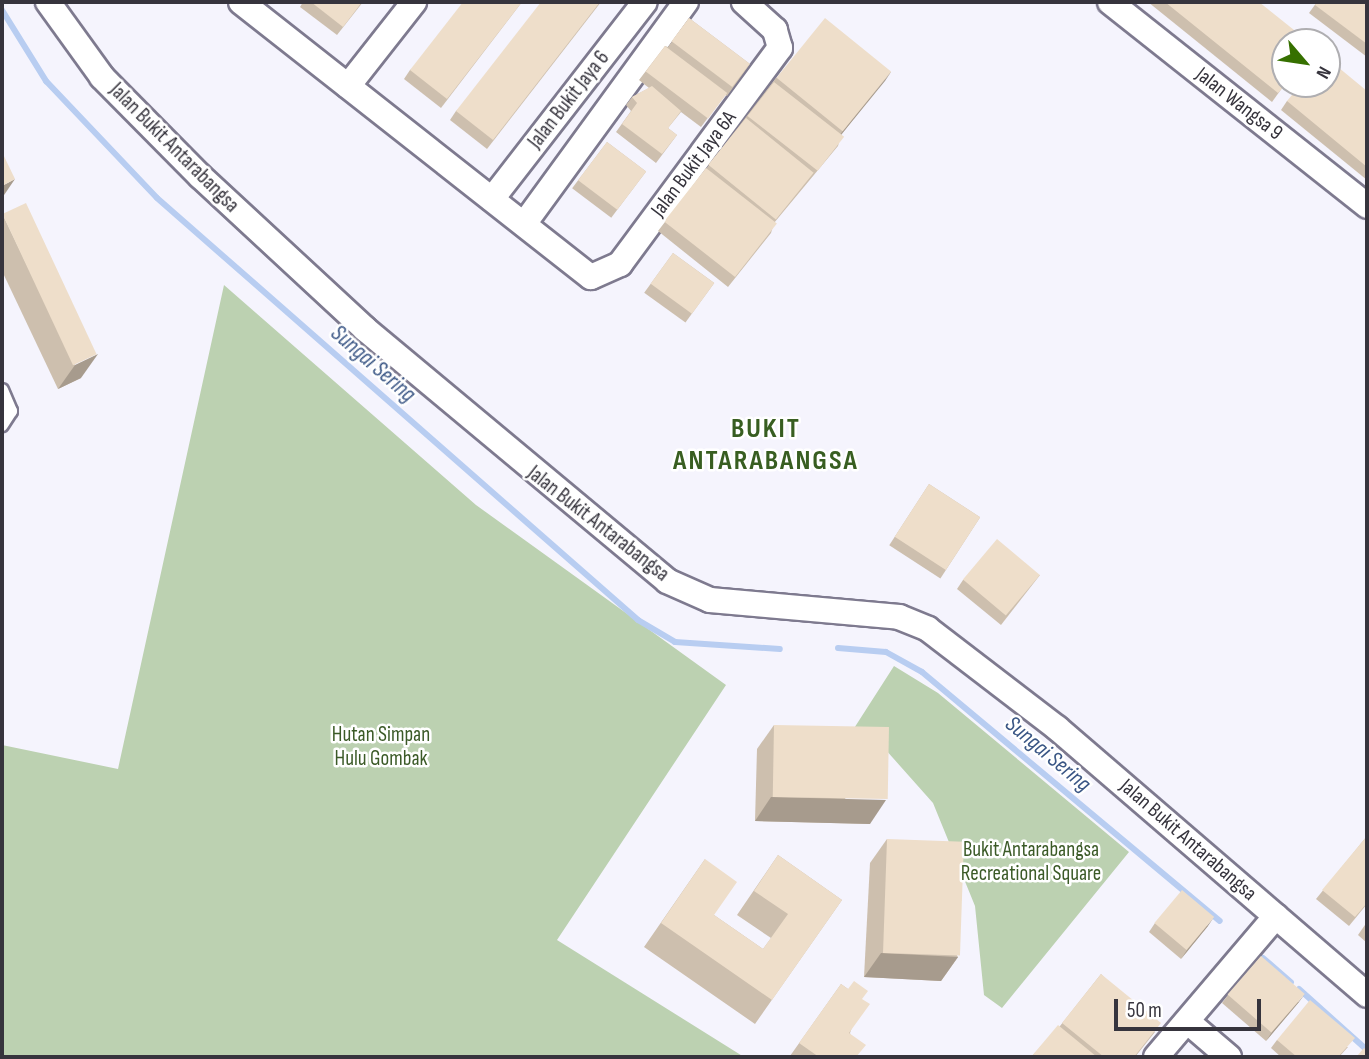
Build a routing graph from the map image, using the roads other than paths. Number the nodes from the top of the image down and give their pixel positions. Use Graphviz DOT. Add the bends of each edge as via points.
graph roads {
  1 [pos="48,2"];
  2 [pos="241,2"];
  3 [pos="414,2"];
  4 [pos="645,2"];
  5 [pos="686,2"];
  6 [pos="744,2"];
  7 [pos="1110,2"];
  8 [pos="348,86"];
  9 [pos="492,199"];
  10 [pos="1367,206"];
  11 [pos="524,224"];
  12 [pos="2,390"];
  13 [pos="2,425"];
  14 [pos="1276,916"];
  15 [pos="1367,995"];
  16 [pos="1188,1022"];
  17 [pos="1156,1057"];
  18 [pos="1229,1057"];
  1 -- 14 [label="street, Jalan Bukit Antarabangsa" via="102,77 200,176 365,329 667,581 710,600 899,617 928,629 1057,728"];
  2 -- 8 [label="street"];
  3 -- 8 [label="street"];
  4 -- 9 [label="street, Jalan Bukit Jaya 6"];
  5 -- 11 [label="street"];
  6 -- 11 [label="street, Jalan Bukit Jaya 6A" via="780,37 780,48 620,264 591,276"];
  7 -- 10 [label="street, Jalan Wangsa 9"];
  8 -- 9 [label="street"];
  9 -- 11 [label="street"];
  12 -- 13 [label="lane" via="11,411"];
  14 -- 15 [label="street, Jalan Bukit Antarabangsa"];
  14 -- 16 [label="street"];
  16 -- 17 [label="street"];
  16 -- 18 [label="street"];
}
